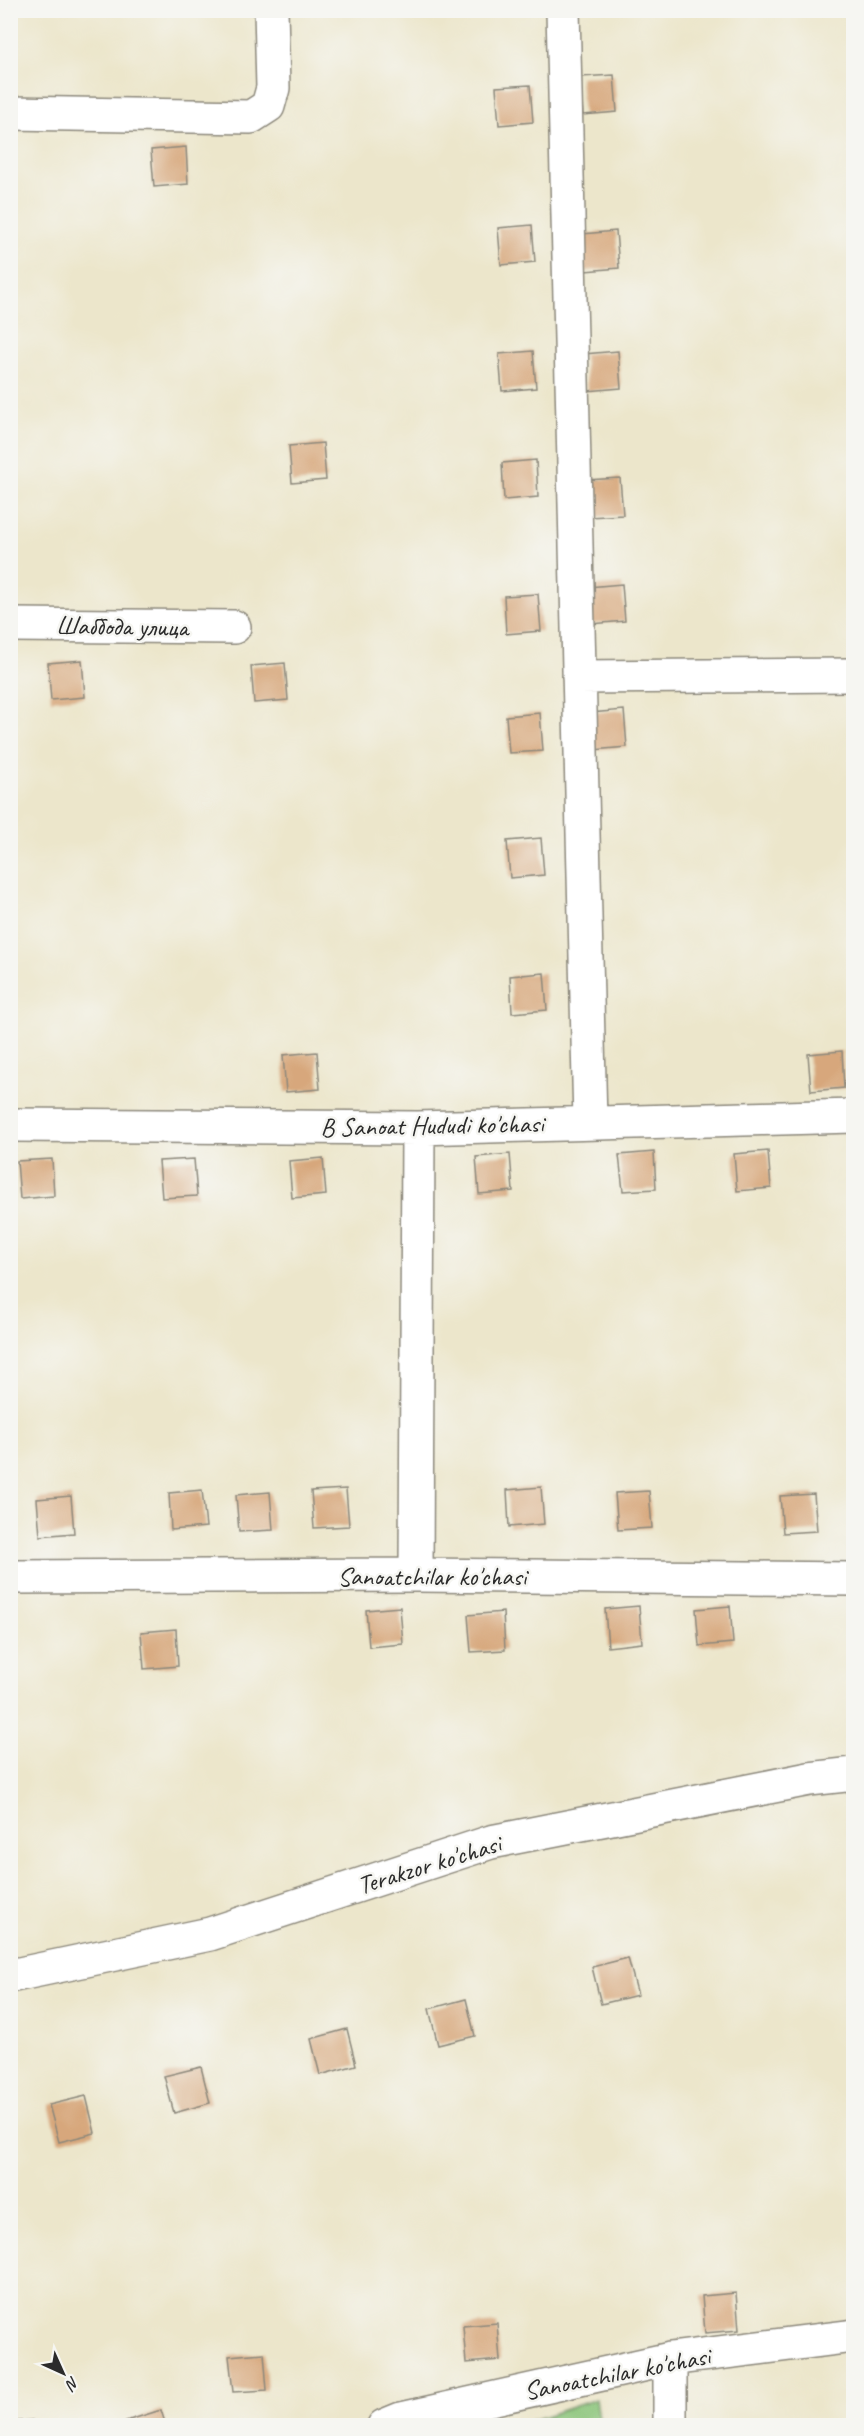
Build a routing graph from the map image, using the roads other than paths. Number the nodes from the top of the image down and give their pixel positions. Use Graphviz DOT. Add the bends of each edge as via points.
graph roads {
  1 [pos="271,10"];
  2 [pos="563,10"];
  3 [pos="10,113"];
  4 [pos="10,625"];
  5 [pos="234,627"];
  6 [pos="854,675"];
  7 [pos="579,677"];
  8 [pos="854,1116"];
  9 [pos="590,1122"];
  10 [pos="10,1125"];
  11 [pos="418,1128"];
  12 [pos="416,1575"];
  13 [pos="10,1577"];
  14 [pos="854,1579"];
  15 [pos="854,1774"];
  16 [pos="10,1976"];
  17 [pos="854,2336"];
  18 [pos="670,2359"];
  19 [pos="384,2426"];
  20 [pos="670,2426"];
  1 -- 3 [label="street" via="273,88 268,106 251,117"];
  2 -- 7 [label="street"];
  4 -- 5 [label="street, Шаббода улица"];
  6 -- 7 [label="street"];
  7 -- 9 [label="street"];
  8 -- 9 [label="street, B Sanoat Hududi ko'chasi"];
  9 -- 11 [label="street, B Sanoat Hududi ko'chasi"];
  10 -- 11 [label="street, B Sanoat Hududi ko'chasi"];
  11 -- 12 [label="street"];
  12 -- 13 [label="street, Sanoatchilar ko'chasi"];
  12 -- 14 [label="street, Sanoatchilar ko'chasi"];
  15 -- 16 [label="street, Terakzor ko'chasi" via="809,1779 491,1842 210,1934"];
  17 -- 18 [label="street, Sanoatchilar ko'chasi"];
  18 -- 19 [label="street, Sanoatchilar ko'chasi"];
  18 -- 20 [label="street"];
}
